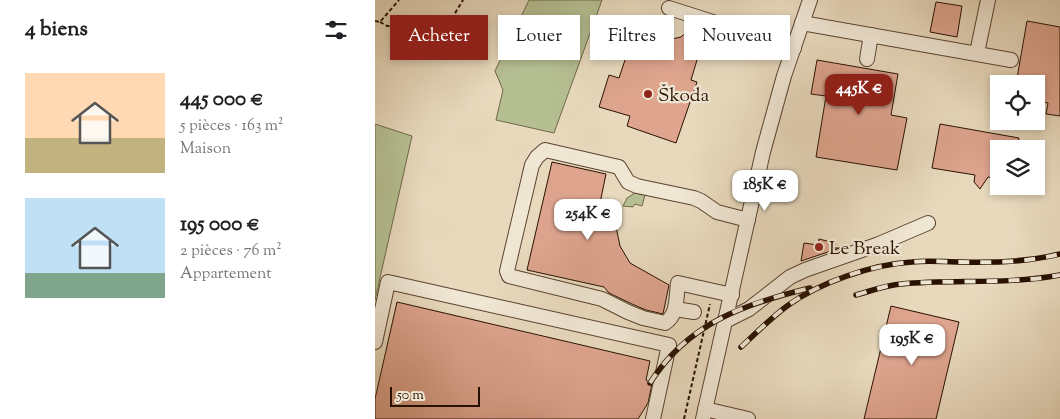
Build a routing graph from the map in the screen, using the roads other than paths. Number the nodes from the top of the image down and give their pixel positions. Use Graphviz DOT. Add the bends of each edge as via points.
graph roads {
  1 [pos="810,0"];
  2 [pos="988,0"];
  3 [pos="669,8"];
  4 [pos="802,23"];
  5 [pos="871,35"];
  6 [pos="794,48"];
  7 [pos="975,53"];
  8 [pos="867,59"];
  9 [pos="1011,60"];
  10 [pos="748,220"];
  11 [pos="929,223"];
  12 [pos="732,294"];
  13 [pos="675,309"];
  14 [pos="694,312"];
  15 [pos="725,321"];
  16 [pos="375,342"];
  17 [pos="704,414"];
  18 [pos="653,419"];
  19 [pos="748,419"];
  1 -- 4 [label="street"];
  2 -- 7 [label="street"];
  3 -- 6 [label="street"];
  4 -- 5 [label="street"];
  4 -- 6 [label="street"];
  5 -- 7 [label="street"];
  5 -- 8 [label="street"];
  6 -- 10 [label="street" via="773,116"];
  7 -- 9 [label="street"];
  10 -- 12 [label="street"];
  10 -- 13 [label="street" via="717,212 694,198 637,186 628,182 619,167 545,150 537,157 532,166 510,258 509,276 602,299 659,322 671,320"];
  11 -- 15 [label="street" via="789,277 749,309"];
  12 -- 13 [label="street" via="678,283"];
  12 -- 15 [label="street"];
  13 -- 14 [label="street"];
  15 -- 17 [label="street"];
  16 -- 18 [label="street" via="388,282 669,345"];
  17 -- 19 [label="street"];
}
